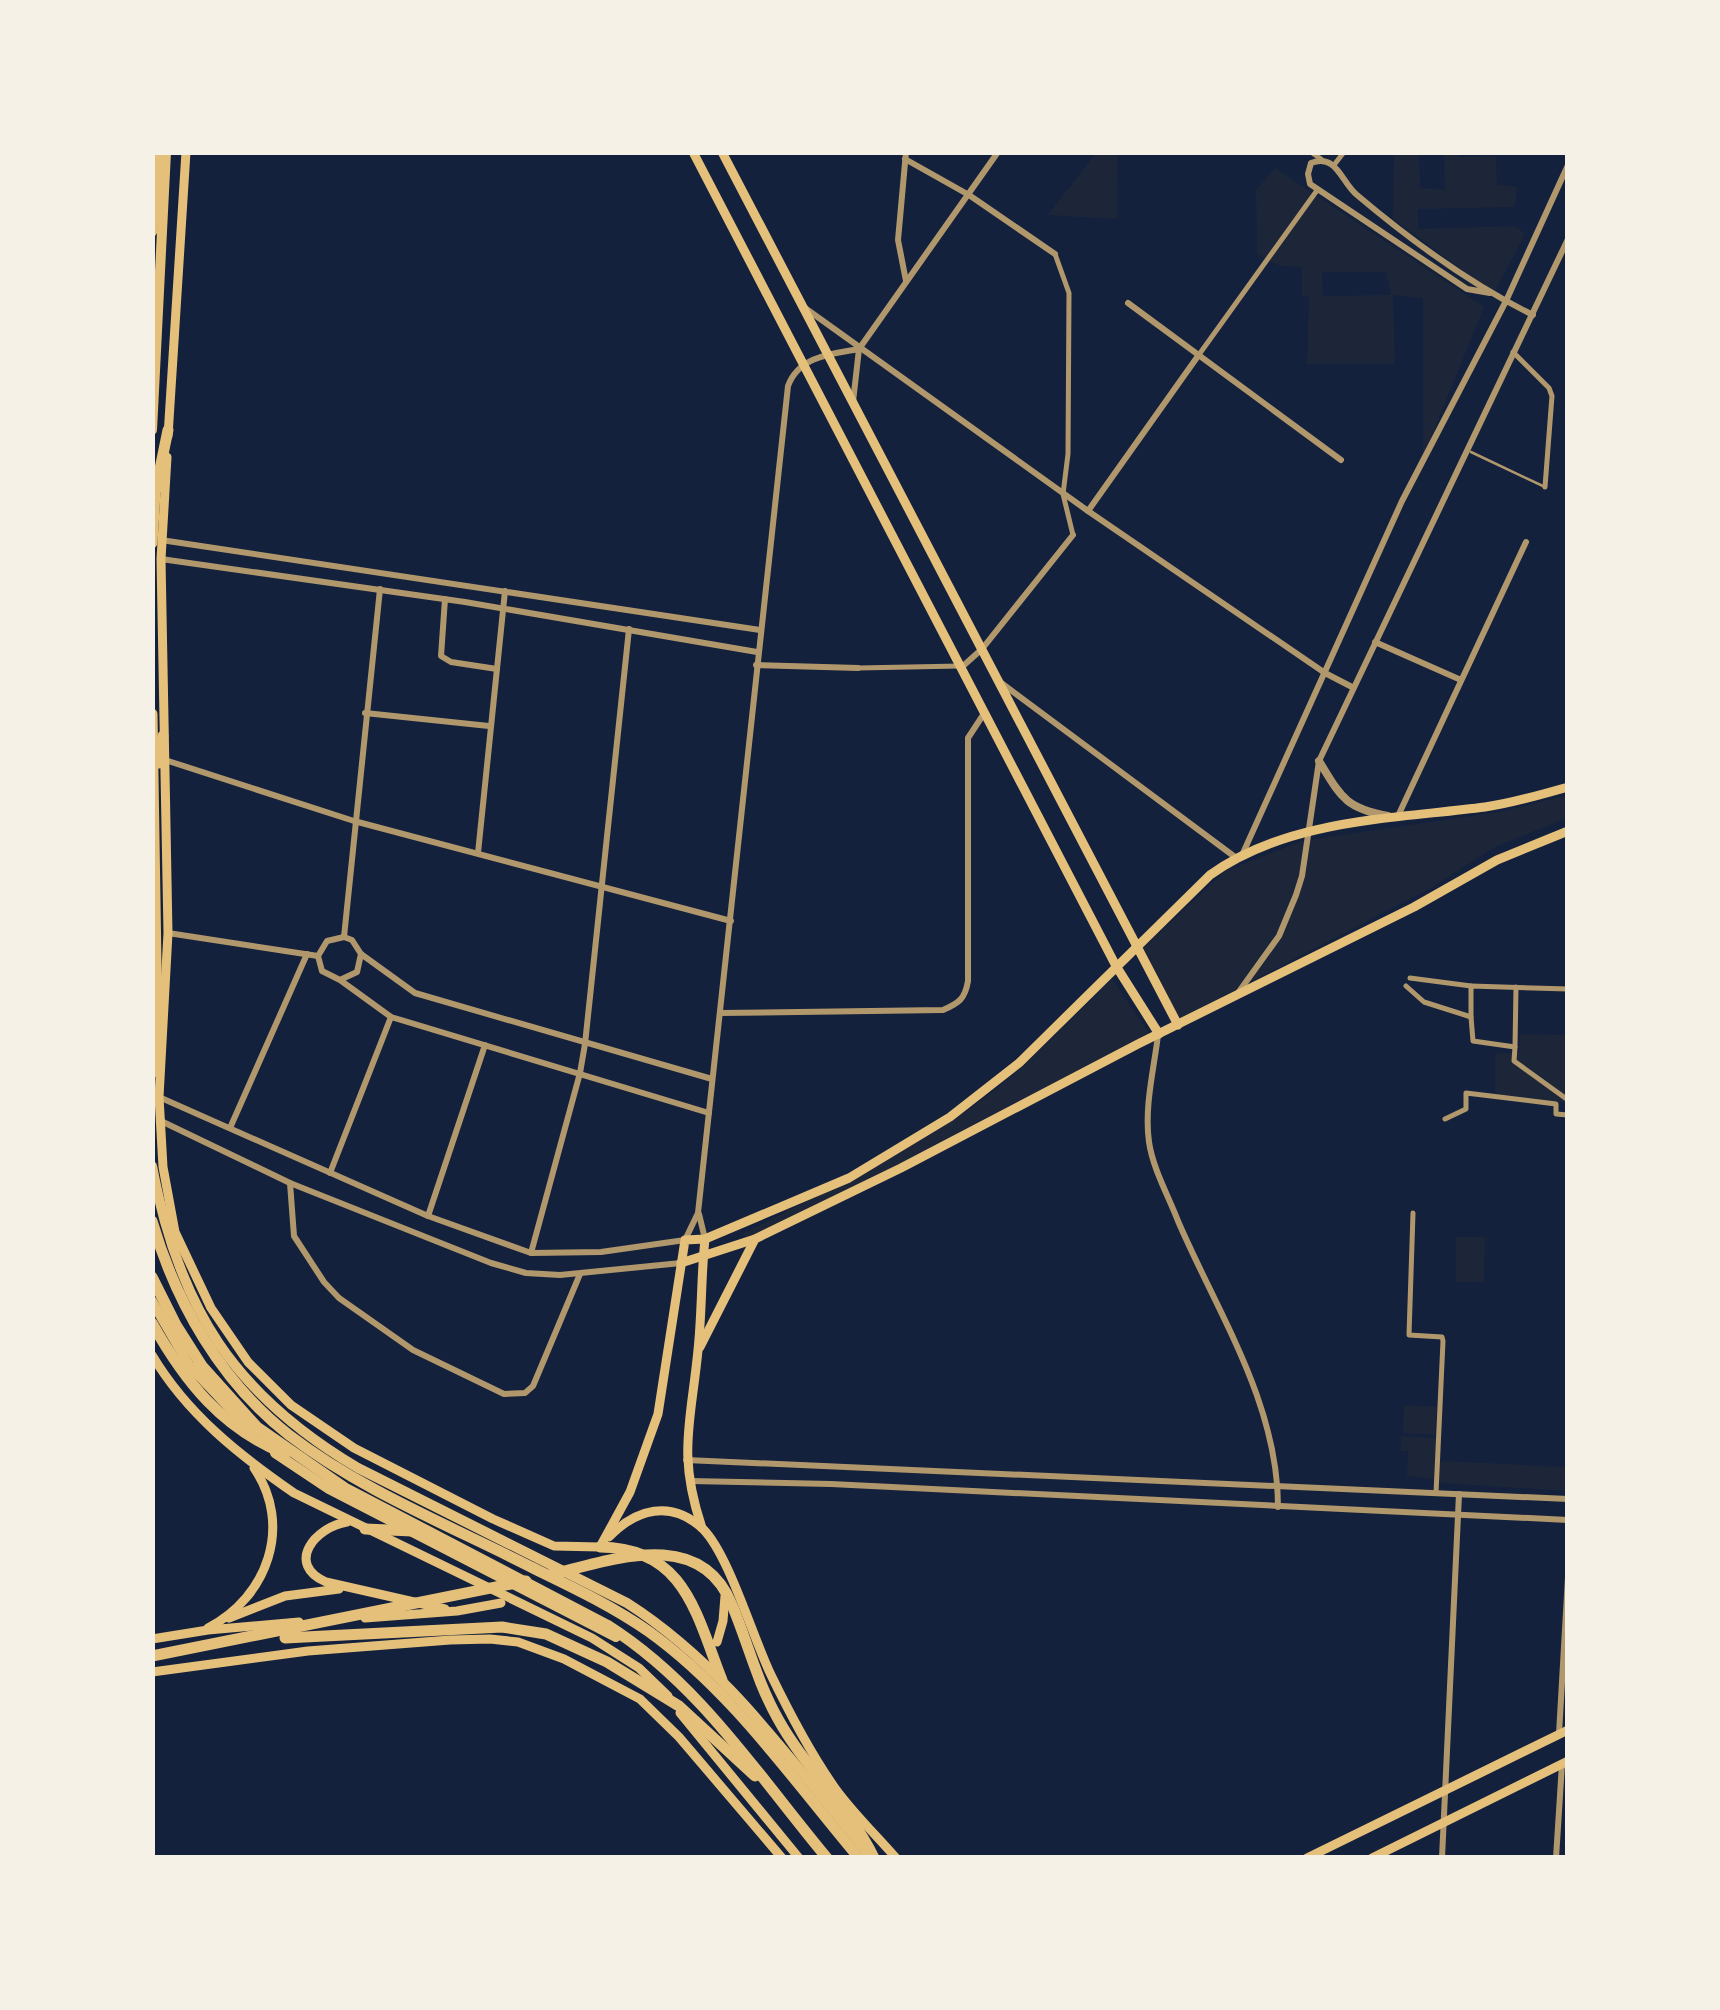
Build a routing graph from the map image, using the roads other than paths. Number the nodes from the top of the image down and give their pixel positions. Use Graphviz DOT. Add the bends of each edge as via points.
graph roads {
  1 [pos="157,152"];
  2 [pos="166,152"];
  3 [pos="186,152"];
  4 [pos="693,152"];
  5 [pos="722,152"];
  6 [pos="998,152"];
  7 [pos="1311,152"];
  8 [pos="1344,152"];
  9 [pos="906,156"];
  10 [pos="1321,159"];
  11 [pos="1334,165"];
  12 [pos="1568,165"];
  13 [pos="1318,189"];
  14 [pos="969,194"];
  15 [pos="152,231"];
  16 [pos="1568,239"];
  17 [pos="1055,254"];
  18 [pos="906,282"];
  19 [pos="1490,292"];
  20 [pos="1506,302"];
  21 [pos="1128,303"];
  22 [pos="800,304"];
  23 [pos="1533,314"];
  24 [pos="859,349"];
  25 [pos="1513,352"];
  26 [pos="828,355"];
  27 [pos="1198,356"];
  28 [pos="803,363"];
  29 [pos="853,403"];
  30 [pos="152,430"];
  31 [pos="168,430"];
  32 [pos="1465,449"];
  33 [pos="1341,460"];
  34 [pos="1545,487"];
  35 [pos="1063,494"];
  36 [pos="1088,512"];
  37 [pos="1073,535"];
  38 [pos="156,541"];
  39 [pos="1526,542"];
  40 [pos="161,559"];
  41 [pos="380,589"];
  42 [pos="505,591"];
  43 [pos="445,599"];
  44 [pos="504,609"];
  45 [pos="629,629"];
  46 [pos="760,630"];
  47 [pos="1375,642"];
  48 [pos="982,649"];
  49 [pos="757,652"];
  50 [pos="756,665"];
  51 [pos="963,666"];
  52 [pos="858,668"];
  53 [pos="496,669"];
  54 [pos="1324,673"];
  55 [pos="1461,680"];
  56 [pos="998,681"];
  57 [pos="1352,687"];
  58 [pos="986,711"];
  59 [pos="366,713"];
  60 [pos="152,714"];
  61 [pos="489,726"];
  62 [pos="164,736"];
  63 [pos="165,760"];
  64 [pos="1319,761"];
  65 [pos="1568,788"];
  66 [pos="152,806"];
  67 [pos="1396,817"];
  68 [pos="354,821"];
  69 [pos="1568,831"];
  70 [pos="1308,833"];
  71 [pos="478,853"];
  72 [pos="1239,855"];
  73 [pos="602,885"];
  74 [pos="731,920"];
  75 [pos="168,933"];
  76 [pos="344,937"];
  77 [pos="1138,945"];
  78 [pos="307,954"];
  79 [pos="361,954"];
  80 [pos="318,956"];
  81 [pos="1116,966"];
  82 [pos="1410,978"];
  83 [pos="340,980"];
  84 [pos="1406,986"];
  85 [pos="1471,986"];
  86 [pos="1516,988"];
  87 [pos="1568,989"];
  88 [pos="1232,1000"];
  89 [pos="720,1013"];
  90 [pos="391,1017"];
  91 [pos="1471,1017"];
  92 [pos="1178,1024"];
  93 [pos="1158,1034"];
  94 [pos="585,1044"];
  95 [pos="485,1045"];
  96 [pos="1515,1047"];
  97 [pos="152,1073"];
  98 [pos="580,1073"];
  99 [pos="713,1079"];
  100 [pos="159,1097"];
  101 [pos="1568,1100"];
  102 [pos="709,1113"];
  103 [pos="1568,1115"];
  104 [pos="1445,1119"];
  105 [pos="160,1120"];
  106 [pos="230,1128"];
  107 [pos="152,1166"];
  108 [pos="330,1174"];
  109 [pos="290,1183"];
  110 [pos="698,1212"];
  111 [pos="1413,1213"];
  112 [pos="428,1216"];
  113 [pos="152,1222"];
  114 [pos="705,1239"];
  115 [pos="755,1239"];
  116 [pos="685,1240"];
  117 [pos="531,1253"];
  118 [pos="703,1256"];
  119 [pos="681,1264"];
  120 [pos="580,1274"];
  121 [pos="152,1277"];
  122 [pos="152,1301"];
  123 [pos="152,1323"];
  124 [pos="698,1350"];
  125 [pos="152,1355"];
  126 [pos="299,1458"];
  127 [pos="686,1460"];
  128 [pos="250,1462"];
  129 [pos="688,1481"];
  130 [pos="1278,1487"];
  131 [pos="1436,1493"];
  132 [pos="1459,1494"];
  133 [pos="1568,1499"];
  134 [pos="1278,1508"];
  135 [pos="1458,1514"];
  136 [pos="1568,1520"];
  137 [pos="350,1522"];
  138 [pos="702,1528"];
  139 [pos="365,1530"];
  140 [pos="412,1531"];
  141 [pos="600,1547"];
  142 [pos="586,1561"];
  143 [pos="724,1566"];
  144 [pos="1568,1577"];
  145 [pos="356,1588"];
  146 [pos="501,1603"];
  147 [pos="457,1611"];
  148 [pos="220,1622"];
  149 [pos="203,1630"];
  150 [pos="152,1639"];
  151 [pos="717,1642"];
  152 [pos="152,1660"];
  153 [pos="175,1667"];
  154 [pos="152,1672"];
  155 [pos="722,1680"];
  156 [pos="619,1686"];
  157 [pos="639,1689"];
  158 [pos="1563,1732"];
  159 [pos="1565,1763"];
  160 [pos="1446,1790"];
  161 [pos="785,1808"];
  162 [pos="1444,1822"];
  163 [pos="782,1858"];
  164 [pos="799,1858"];
  165 [pos="829,1858"];
  166 [pos="860,1858"];
  167 [pos="872,1858"];
  168 [pos="896,1858"];
  169 [pos="1308,1858"];
  170 [pos="1372,1858"];
  171 [pos="1442,1858"];
  172 [pos="1556,1858"];
  1 -- 15 [label="highway"];
  2 -- 30 [label="highway"];
  3 -- 31 [label="main road"];
  4 -- 28 [label="main road"];
  5 -- 22 [label="main road"];
  6 -- 14 [label="street"];
  7 -- 10 [label="street"];
  8 -- 11 [label="street"];
  9 -- 14 [label="street"];
  9 -- 18 [label="street" via="898,240"];
  10 -- 11 [label="street"];
  10 -- 13 [label="street" via="1308,174"];
  11 -- 19 [label="street" via="1349,189 1381,216"];
  12 -- 20 [label="street"];
  13 -- 19 [label="street" via="1468,289"];
  13 -- 27 [label="street"];
  14 -- 17 [label="street"];
  14 -- 18 [label="street"];
  16 -- 23 [label="street"];
  17 -- 35 [label="street" via="1070,293"];
  18 -- 24 [label="street"];
  19 -- 20 [label="street"];
  20 -- 23 [label="street"];
  20 -- 54 [label="street" via="1402,501"];
  21 -- 27 [label="street"];
  22 -- 24 [label="street"];
  22 -- 26 [label="main road"];
  23 -- 25 [label="street"];
  24 -- 26 [label="street"];
  24 -- 29 [label="street"];
  24 -- 35 [label="street"];
  25 -- 32 [label="street"];
  25 -- 34 [label="street" via="1552,396"];
  26 -- 28 [label="street"];
  26 -- 29 [label="main road"];
  27 -- 33 [label="street"];
  27 -- 36 [label="street"];
  28 -- 46 [label="street" via="788,386"];
  28 -- 51 [label="main road"];
  29 -- 48 [label="main road"];
  31 -- 38 [label="highway" via="157,477"];
  32 -- 34 [label="lane"];
  32 -- 47 [label="street"];
  35 -- 36 [label="street"];
  35 -- 37 [label="street"];
  36 -- 54 [label="street"];
  37 -- 48 [label="street"];
  38 -- 40 [label="main road"];
  38 -- 42 [label="street"];
  39 -- 55 [label="street"];
  40 -- 41 [label="street"];
  40 -- 62 [label="main road"];
  41 -- 43 [label="street"];
  41 -- 59 [label="street"];
  42 -- 44 [label="street"];
  42 -- 46 [label="street"];
  43 -- 44 [label="street"];
  43 -- 53 [label="street" via="441,656"];
  44 -- 45 [label="street"];
  44 -- 53 [label="street"];
  45 -- 49 [label="street"];
  45 -- 73 [label="street"];
  46 -- 49 [label="street"];
  47 -- 55 [label="street"];
  47 -- 57 [label="street"];
  48 -- 51 [label="street"];
  48 -- 56 [label="main road"];
  49 -- 50 [label="street"];
  50 -- 52 [label="street"];
  50 -- 74 [label="street"];
  51 -- 52 [label="street"];
  51 -- 58 [label="main road"];
  53 -- 61 [label="street"];
  54 -- 57 [label="street"];
  54 -- 72 [label="street"];
  55 -- 67 [label="street"];
  56 -- 72 [label="street"];
  56 -- 77 [label="main road"];
  57 -- 64 [label="street"];
  58 -- 81 [label="main road"];
  58 -- 89 [label="street" via="968,738 968,981 960,1003 943,1010"];
  59 -- 61 [label="street"];
  59 -- 68 [label="street"];
  60 -- 97 [label="highway"];
  61 -- 71 [label="street"];
  62 -- 63 [label="main road"];
  62 -- 66 [label="highway"];
  63 -- 68 [label="street"];
  63 -- 75 [label="main road"];
  64 -- 67 [label="street" via="1356,809"];
  64 -- 70 [label="street"];
  65 -- 67 [label="main road"];
  67 -- 70 [label="main road"];
  68 -- 71 [label="street"];
  68 -- 76 [label="street"];
  69 -- 88 [label="main road" via="1497,860"];
  70 -- 72 [label="main road"];
  70 -- 88 [label="street" via="1302,876 1280,936"];
  71 -- 73 [label="street"];
  72 -- 77 [label="main road"];
  73 -- 74 [label="street"];
  73 -- 94 [label="street"];
  74 -- 89 [label="street"];
  75 -- 78 [label="street"];
  75 -- 100 [label="main road"];
  76 -- 79 [label="street"];
  76 -- 80 [label="street" via="327,941"];
  77 -- 81 [label="main road"];
  77 -- 92 [label="main road"];
  78 -- 80 [label="street"];
  78 -- 106 [label="street"];
  79 -- 83 [label="street" via="357,972"];
  79 -- 94 [label="street" via="415,993"];
  80 -- 83 [label="street" via="322,971"];
  81 -- 93 [label="main road"];
  81 -- 114 [label="main road" via="1018,1063 950,1117 849,1178"];
  82 -- 85 [label="street"];
  83 -- 90 [label="street"];
  84 -- 91 [label="street" via="1424,1002"];
  85 -- 86 [label="street"];
  85 -- 91 [label="street"];
  86 -- 87 [label="street"];
  86 -- 96 [label="street"];
  88 -- 92 [label="main road"];
  89 -- 99 [label="street"];
  90 -- 95 [label="street"];
  90 -- 108 [label="street"];
  91 -- 96 [label="street" via="1473,1042"];
  92 -- 93 [label="main road"];
  93 -- 115 [label="main road"];
  93 -- 130 [label="street" via="1148,1114 1155,1165 1248,1370 1270,1433"];
  94 -- 98 [label="street"];
  94 -- 99 [label="street"];
  95 -- 98 [label="street"];
  95 -- 112 [label="street"];
  96 -- 101 [label="street" via="1514,1061"];
  98 -- 102 [label="street"];
  98 -- 117 [label="street"];
  99 -- 102 [label="street"];
  100 -- 105 [label="main road"];
  100 -- 106 [label="street"];
  102 -- 110 [label="street"];
  103 -- 104 [label="street" via="1556,1114 1556,1104 1466,1094 1466,1109"];
  105 -- 109 [label="street"];
  105 -- 141 [label="main road" via="168,1203 182,1247 211,1308 291,1405 354,1448 493,1519 554,1546"];
  106 -- 108 [label="street"];
  107 -- 155 [label="highway" via="170,1244 198,1308 237,1368 282,1415 370,1475 627,1603"];
  108 -- 112 [label="street"];
  109 -- 120 [label="street" via="491,1263 526,1273"];
  109 -- 120 [label="street" via="294,1236 339,1298 413,1350 504,1394 533,1386"];
  110 -- 114 [label="street"];
  110 -- 116 [label="street"];
  111 -- 131 [label="street" via="1409,1335 1443,1341"];
  112 -- 117 [label="street"];
  113 -- 166 [label="highway" via="170,1273 211,1349 288,1434 652,1635 720,1694"];
  114 -- 116 [label="main road"];
  114 -- 118 [label="main road"];
  115 -- 118 [label="main road"];
  115 -- 124 [label="main road"];
  116 -- 117 [label="street"];
  116 -- 119 [label="main road"];
  118 -- 119 [label="main road"];
  118 -- 124 [label="main road"];
  119 -- 120 [label="street"];
  119 -- 141 [label="main road" via="658,1414 630,1492"];
  121 -- 126 [label="highway" via="176,1325 230,1400"];
  122 -- 140 [label="highway" via="189,1365 276,1454"];
  123 -- 126 [label="highway" via="217,1412 256,1441"];
  124 -- 127 [label="main road"];
  125 -- 128 [label="main road" via="213,1431"];
  126 -- 161 [label="highway" via="634,1642 698,1698"];
  127 -- 129 [label="main road"];
  127 -- 130 [label="street"];
  128 -- 137 [label="main road"];
  128 -- 148 [label="main road" via="272,1506 272,1550 250,1594"];
  129 -- 134 [label="street"];
  129 -- 138 [label="main road"];
  130 -- 131 [label="street"];
  130 -- 134 [label="street"];
  131 -- 132 [label="street"];
  132 -- 133 [label="street"];
  132 -- 135 [label="street"];
  134 -- 135 [label="street"];
  135 -- 136 [label="street"];
  135 -- 160 [label="street"];
  137 -- 139 [label="main road"];
  137 -- 145 [label="main road" via="314,1537 307,1561 320,1580"];
  138 -- 141 [label="main road" via="669,1512 644,1512"];
  138 -- 143 [label="main road"];
  139 -- 140 [label="highway"];
  139 -- 164 [label="main road" via="592,1638 639,1668"];
  140 -- 165 [label="highway" via="618,1638 667,1672 706,1709"];
  141 -- 142 [label="main road"];
  141 -- 155 [label="highway" via="622,1547 670,1571 692,1604"];
  143 -- 151 [label="main road"];
  143 -- 168 [label="main road" via="802,1738"];
  144 -- 158 [label="street"];
  145 -- 147 [label="main road"];
  145 -- 148 [label="main road" via="285,1596"];
  146 -- 147 [label="main road"];
  147 -- 149 [label="main road"];
  148 -- 149 [label="main road"];
  149 -- 150 [label="main road"];
  152 -- 153 [label="main road"];
  152 -- 161 [label="highway" via="360,1632 502,1628 546,1634 680,1706"];
  152 -- 167 [label="highway" via="632,1555 682,1558 722,1586 780,1722 858,1828"];
  153 -- 154 [label="main road"];
  153 -- 156 [label="main road" via="490,1639 540,1649"];
  155 -- 167 [label="highway"];
  156 -- 157 [label="main road"];
  156 -- 163 [label="main road" via="658,1714"];
  158 -- 160 [label="main road"];
  159 -- 162 [label="main road"];
  159 -- 172 [label="street"];
  160 -- 162 [label="street"];
  160 -- 169 [label="main road"];
  161 -- 165 [label="highway"];
  162 -- 170 [label="main road"];
  162 -- 171 [label="street"];
}
